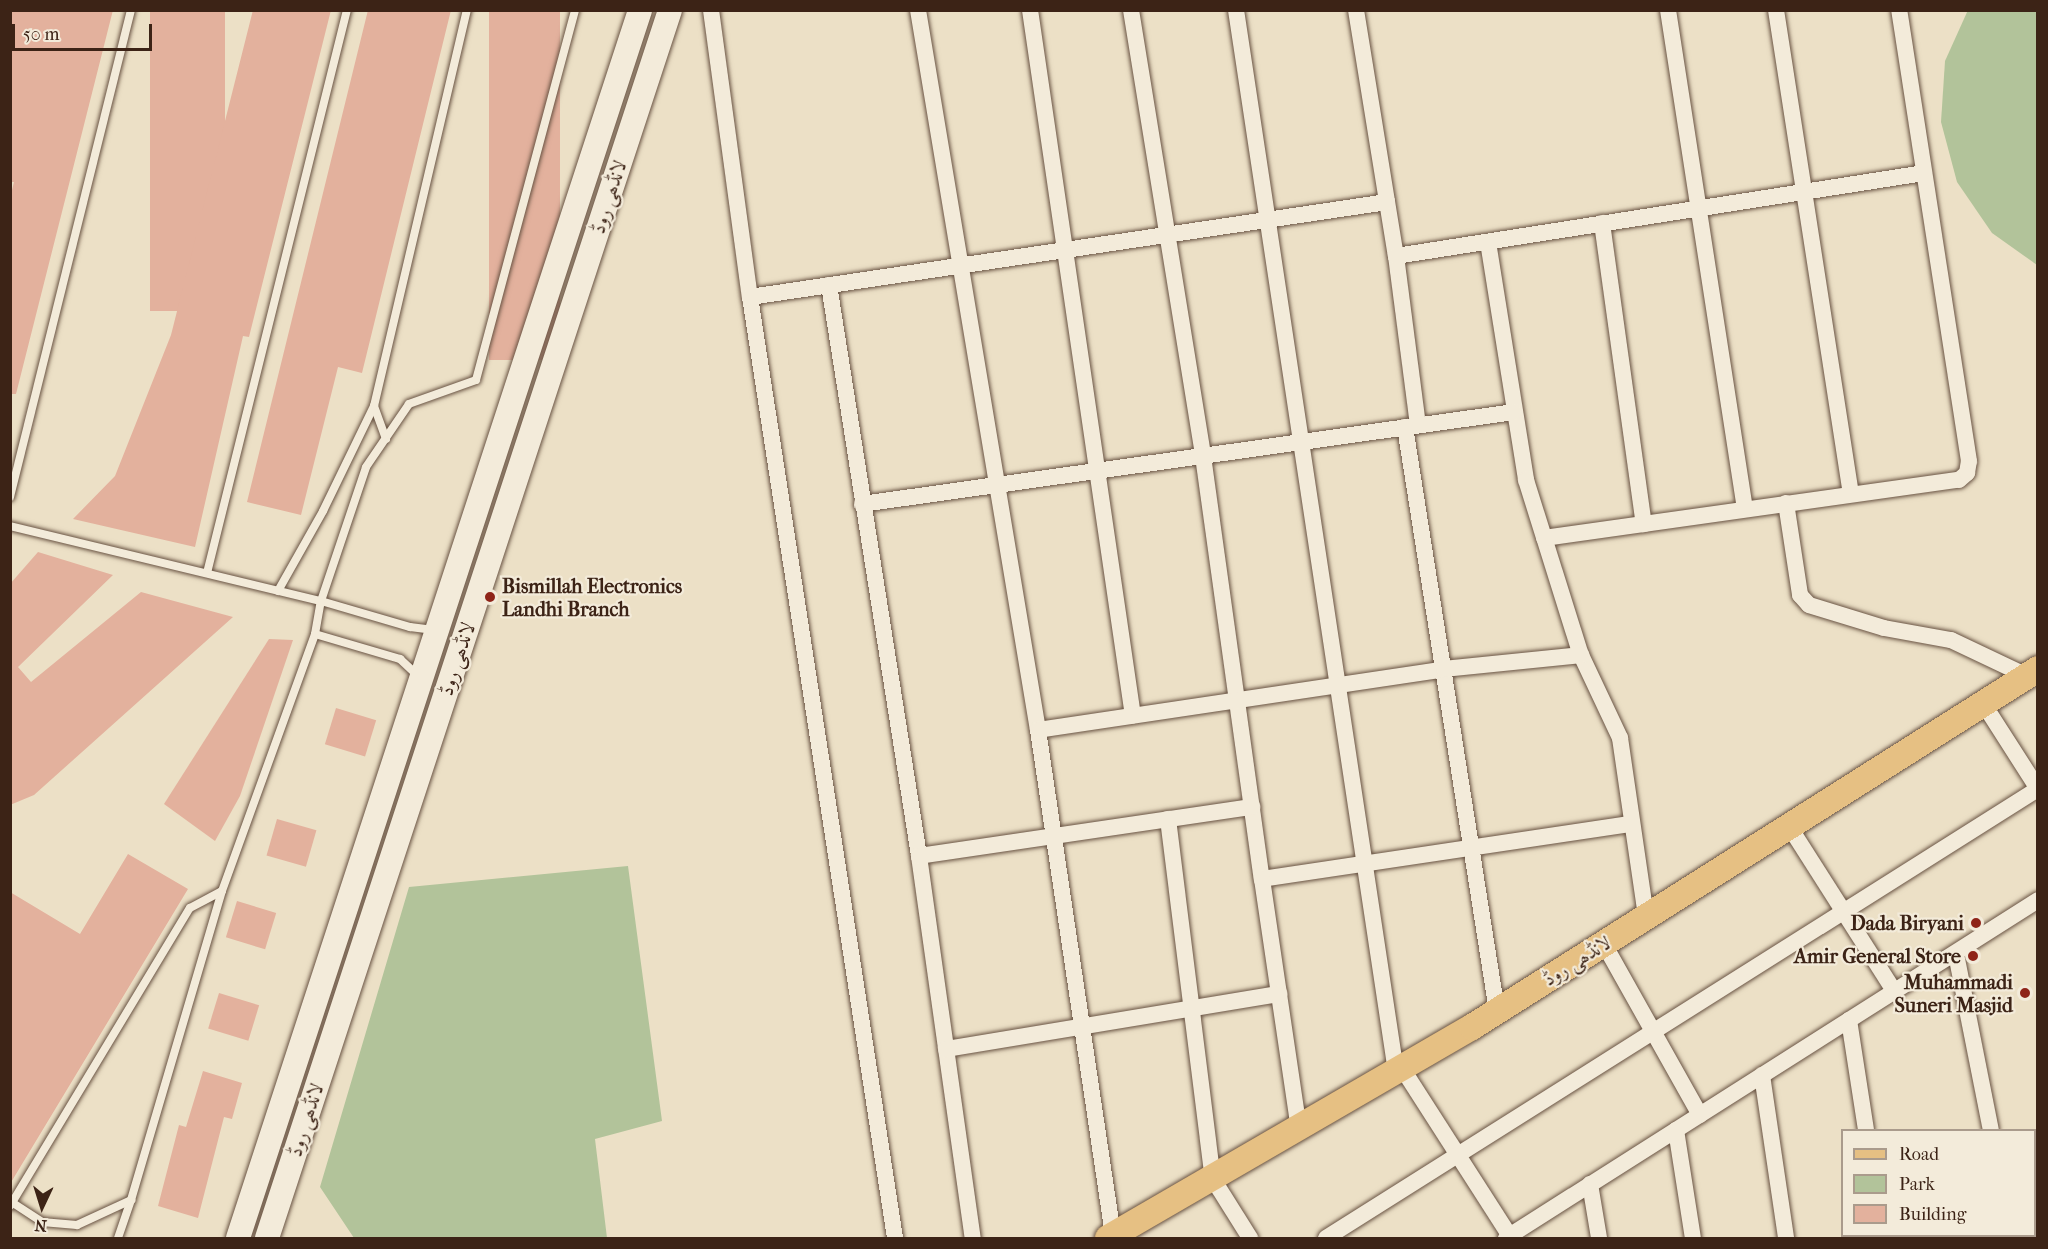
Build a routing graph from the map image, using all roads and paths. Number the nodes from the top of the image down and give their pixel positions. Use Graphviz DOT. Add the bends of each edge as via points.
graph roads {
  1 [pos="131,10"];
  2 [pos="347,10"];
  3 [pos="467,10"];
  4 [pos="575,10"];
  5 [pos="640,10"];
  6 [pos="670,10"];
  7 [pos="711,10"];
  8 [pos="918,10"];
  9 [pos="1030,10"];
  10 [pos="1131,10"];
  11 [pos="1236,10"];
  12 [pos="1356,10"];
  13 [pos="1668,10"];
  14 [pos="1776,10"];
  15 [pos="1899,10"];
  16 [pos="1924,173"];
  17 [pos="1804,192"];
  18 [pos="1387,202"];
  19 [pos="1701,208"];
  20 [pos="1270,219"];
  21 [pos="1602,223"];
  22 [pos="1168,235"];
  23 [pos="1488,242"];
  24 [pos="1068,251"];
  25 [pos="1396,256"];
  26 [pos="960,266"];
  27 [pos="829,285"];
  28 [pos="750,297"];
  29 [pos="546,299"];
  30 [pos="572,308"];
  31 [pos="374,406"];
  32 [pos="1514,412"];
  33 [pos="1411,426"];
  34 [pos="386,439"];
  35 [pos="1304,441"];
  36 [pos="1203,456"];
  37 [pos="1100,471"];
  38 [pos="995,486"];
  39 [pos="1851,493"];
  40 [pos="10,497"];
  41 [pos="1786,503"];
  42 [pos="862,504"];
  43 [pos="1745,509"];
  44 [pos="1644,524"];
  45 [pos="10,526"];
  46 [pos="1544,538"];
  47 [pos="207,573"];
  48 [pos="278,591"];
  49 [pos="321,601"];
  50 [pos="470,620"];
  51 [pos="439,623"];
  52 [pos="315,634"];
  53 [pos="1581,655"];
  54 [pos="1444,669"];
  55 [pos="2032,673"];
  56 [pos="421,680"];
  57 [pos="1340,685"];
  58 [pos="446,692"];
  59 [pos="1236,701"];
  60 [pos="1983,703"];
  61 [pos="1133,716"];
  62 [pos="1038,730"];
  63 [pos="2037,789"];
  64 [pos="1252,807"];
  65 [pos="1168,819"];
  66 [pos="1632,824"];
  67 [pos="1789,826"];
  68 [pos="1051,837"];
  69 [pos="1472,848"];
  70 [pos="919,856"];
  71 [pos="1366,864"];
  72 [pos="1262,879"];
  73 [pos="222,891"];
  74 [pos="2037,900"];
  75 [pos="1844,911"];
  76 [pos="1646,917"];
  77 [pos="1604,944"];
  78 [pos="1956,954"];
  79 [pos="1894,991"];
  80 [pos="1279,994"];
  81 [pos="1192,1008"];
  82 [pos="1497,1011"];
  83 [pos="1849,1020"];
  84 [pos="1081,1027"];
  85 [pos="1653,1032"];
  86 [pos="946,1049"];
  87 [pos="1399,1070"];
  88 [pos="1762,1075"];
  89 [pos="1700,1114"];
  90 [pos="1299,1129"];
  91 [pos="1866,1129"];
  92 [pos="1990,1129"];
  93 [pos="1676,1130"];
  94 [pos="1458,1155"];
  95 [pos="262,1165"];
  96 [pos="288,1174"];
  97 [pos="1214,1179"];
  98 [pos="1590,1184"];
  99 [pos="130,1200"];
  100 [pos="250,1203"];
  101 [pos="12,1204"];
  102 [pos="276,1210"];
  103 [pos="1110,1237"];
  104 [pos="1509,1238"];
  105 [pos="118,1239"];
  106 [pos="238,1239"];
  107 [pos="267,1239"];
  108 [pos="895,1239"];
  109 [pos="973,1239"];
  110 [pos="1250,1239"];
  111 [pos="1326,1239"];
  112 [pos="1599,1239"];
  113 [pos="1693,1239"];
  114 [pos="1786,1239"];
  1 -- 40 [label="lane"];
  2 -- 47 [label="lane"];
  3 -- 31 [label="lane"];
  4 -- 34 [label="lane" via="476,380 410,404"];
  5 -- 29 [label="main road, لانڈھی روڈ"];
  6 -- 30 [label="main road, لانڈھی روڈ"];
  7 -- 28 [label="street"];
  8 -- 26 [label="street"];
  9 -- 24 [label="street"];
  10 -- 22 [label="street"];
  11 -- 20 [label="street"];
  12 -- 18 [label="street"];
  13 -- 19 [label="street"];
  14 -- 17 [label="street"];
  15 -- 16 [label="street"];
  16 -- 17 [label="street"];
  16 -- 39 [label="street" via="1969,461 1967,473 1959,480"];
  17 -- 19 [label="street"];
  17 -- 39 [label="street"];
  18 -- 20 [label="street"];
  18 -- 25 [label="street"];
  19 -- 21 [label="street"];
  19 -- 43 [label="street"];
  20 -- 22 [label="street"];
  20 -- 35 [label="street"];
  21 -- 23 [label="street"];
  21 -- 44 [label="street"];
  22 -- 24 [label="street"];
  22 -- 36 [label="street"];
  23 -- 25 [label="street"];
  23 -- 32 [label="street"];
  24 -- 26 [label="street"];
  24 -- 37 [label="street"];
  25 -- 33 [label="street"];
  26 -- 27 [label="street"];
  26 -- 38 [label="street"];
  27 -- 28 [label="street"];
  27 -- 42 [label="street"];
  28 -- 108 [label="street"];
  29 -- 30 [label="main road"];
  29 -- 51 [label="main road, لانڈھی روڈ"];
  30 -- 50 [label="main road, لانڈھی روڈ"];
  31 -- 34 [label="lane"];
  31 -- 48 [label="lane" via="323,511"];
  32 -- 33 [label="street"];
  32 -- 46 [label="street" via="1526,480"];
  33 -- 35 [label="street"];
  33 -- 54 [label="street"];
  34 -- 49 [label="lane" via="366,467"];
  35 -- 36 [label="street"];
  35 -- 57 [label="street"];
  36 -- 37 [label="street"];
  36 -- 59 [label="street"];
  37 -- 38 [label="street"];
  37 -- 61 [label="street"];
  38 -- 42 [label="street"];
  38 -- 62 [label="street"];
  39 -- 41 [label="street"];
  41 -- 43 [label="street"];
  41 -- 55 [label="street" via="1800,595 1809,604 1884,628 1951,640"];
  42 -- 70 [label="street"];
  43 -- 44 [label="street"];
  44 -- 46 [label="street"];
  45 -- 47 [label="lane"];
  46 -- 53 [label="street"];
  47 -- 48 [label="lane"];
  48 -- 49 [label="lane"];
  49 -- 51 [label="lane" via="410,627"];
  49 -- 52 [label="lane"];
  50 -- 51 [label="main road" via="455,629"];
  50 -- 58 [label="main road, لانڈھی روڈ"];
  51 -- 56 [label="main road, لانڈھی روڈ"];
  52 -- 56 [label="lane" via="400,659"];
  52 -- 73 [label="lane"];
  53 -- 54 [label="street"];
  53 -- 66 [label="street" via="1620,738"];
  54 -- 57 [label="street"];
  54 -- 69 [label="street"];
  55 -- 60 [label="main road, لانڈھی روڈ"];
  56 -- 58 [label="main road" via="428,674 441,676"];
  56 -- 95 [label="main road, لانڈھی روڈ"];
  57 -- 59 [label="street"];
  57 -- 71 [label="street"];
  58 -- 96 [label="main road, لانڈھی روڈ"];
  59 -- 61 [label="street"];
  59 -- 64 [label="street"];
  60 -- 63 [label="street"];
  60 -- 67 [label="main road, لانڈھی روڈ"];
  61 -- 62 [label="street"];
  62 -- 68 [label="street"];
  63 -- 75 [label="street"];
  64 -- 65 [label="street"];
  64 -- 72 [label="street"];
  65 -- 68 [label="street"];
  65 -- 81 [label="street"];
  66 -- 69 [label="street"];
  66 -- 76 [label="street"];
  67 -- 75 [label="street"];
  67 -- 76 [label="main road, لانڈھی روڈ"];
  68 -- 70 [label="street"];
  68 -- 84 [label="street"];
  69 -- 71 [label="street"];
  69 -- 82 [label="street"];
  70 -- 86 [label="street"];
  71 -- 72 [label="street"];
  71 -- 87 [label="street"];
  72 -- 80 [label="street"];
  73 -- 99 [label="lane"];
  73 -- 101 [label="lane" via="190,908"];
  74 -- 78 [label="street"];
  75 -- 79 [label="street"];
  75 -- 85 [label="street"];
  76 -- 77 [label="main road, لانڈھی روڈ"];
  77 -- 82 [label="main road, لانڈھی روڈ"];
  77 -- 85 [label="street"];
  78 -- 79 [label="street"];
  78 -- 92 [label="street"];
  79 -- 83 [label="street"];
  80 -- 81 [label="street"];
  80 -- 90 [label="street"];
  81 -- 84 [label="street"];
  81 -- 97 [label="street"];
  82 -- 87 [label="main road, لانڈھی روڈ"];
  83 -- 88 [label="street"];
  83 -- 91 [label="street"];
  84 -- 86 [label="street"];
  84 -- 103 [label="street"];
  85 -- 89 [label="street"];
  85 -- 94 [label="street"];
  86 -- 109 [label="street"];
  87 -- 90 [label="main road, لانڈھی روڈ"];
  87 -- 94 [label="street"];
  88 -- 89 [label="street"];
  88 -- 114 [label="street"];
  89 -- 93 [label="street"];
  90 -- 97 [label="main road, لانڈھی روڈ"];
  93 -- 98 [label="street"];
  93 -- 113 [label="street"];
  94 -- 104 [label="street"];
  94 -- 111 [label="street"];
  95 -- 96 [label="main road" via="266,1177 274,1181"];
  95 -- 100 [label="main road, لانڈھی روڈ"];
  96 -- 102 [label="main road, لانڈھی روڈ"];
  97 -- 103 [label="main road, لانڈھی روڈ"];
  97 -- 110 [label="street"];
  98 -- 104 [label="street"];
  98 -- 112 [label="street"];
  99 -- 101 [label="lane" via="76,1225 42,1222"];
  99 -- 105 [label="lane"];
  100 -- 102 [label="main road" via="265,1200"];
  100 -- 106 [label="main road, لانڈھی روڈ"];
  102 -- 107 [label="main road, لانڈھی روڈ"];
}
